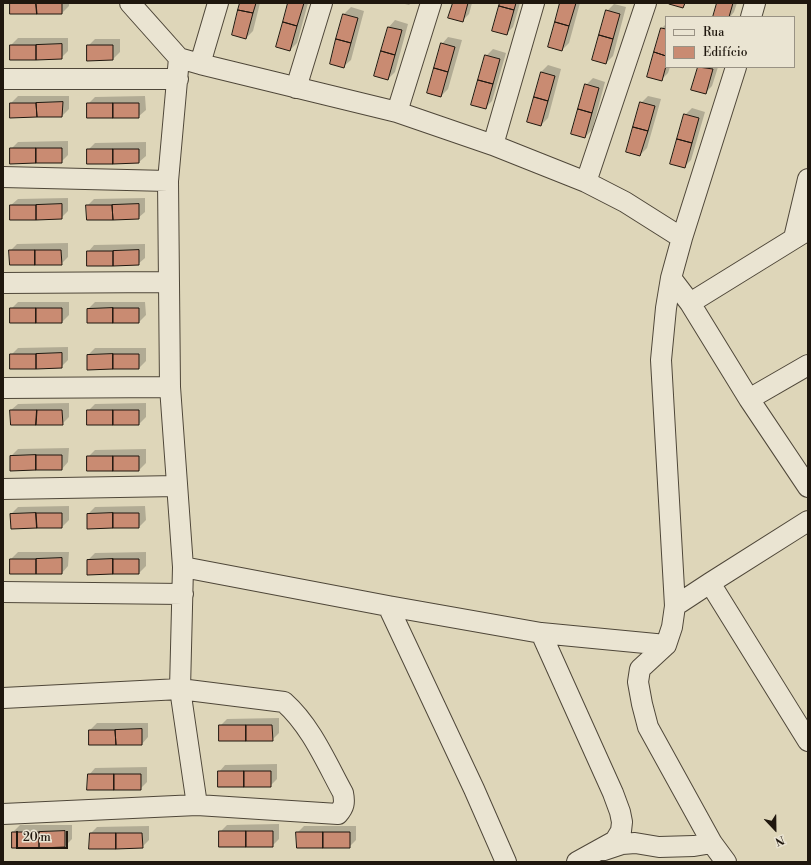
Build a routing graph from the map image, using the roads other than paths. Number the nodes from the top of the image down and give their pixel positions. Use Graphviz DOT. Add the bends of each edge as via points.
graph roads {
  1 [pos="130,3"];
  2 [pos="218,3"];
  3 [pos="322,3"];
  4 [pos="431,3"];
  5 [pos="534,3"];
  6 [pos="646,3"];
  7 [pos="754,3"];
  8 [pos="751,16"];
  9 [pos="179,58"];
  10 [pos="200,64"];
  11 [pos="736,68"];
  12 [pos="3,79"];
  13 [pos="178,80"];
  14 [pos="296,88"];
  15 [pos="397,112"];
  16 [pos="493,145"];
  17 [pos="3,177"];
  18 [pos="808,179"];
  19 [pos="168,181"];
  20 [pos="586,182"];
  21 [pos="801,234"];
  22 [pos="682,238"];
  23 [pos="671,278"];
  24 [pos="169,282"];
  25 [pos="3,283"];
  26 [pos="690,303"];
  27 [pos="808,365"];
  28 [pos="170,387"];
  29 [pos="3,388"];
  30 [pos="749,399"];
  31 [pos="177,486"];
  32 [pos="808,487"];
  33 [pos="3,489"];
  34 [pos="808,521"];
  35 [pos="183,567"];
  36 [pos="710,583"];
  37 [pos="3,592"];
  38 [pos="183,594"];
  39 [pos="388,606"];
  40 [pos="675,606"];
  41 [pos="542,633"];
  42 [pos="666,645"];
  43 [pos="180,689"];
  44 [pos="3,698"];
  45 [pos="805,731"];
  46 [pos="197,805"];
  47 [pos="3,814"];
  48 [pos="712,843"];
  49 [pos="582,859"];
  50 [pos="506,862"];
  51 [pos="726,862"];
  1 -- 9 [label="street"];
  2 -- 10 [label="street"];
  3 -- 14 [label="street"];
  4 -- 15 [label="street"];
  5 -- 16 [label="street"];
  6 -- 20 [label="street"];
  7 -- 8 [label="street"];
  9 -- 10 [label="street"];
  9 -- 13 [label="street"];
  10 -- 14 [label="street"];
  11 -- 22 [label="street"];
  12 -- 13 [label="street"];
  13 -- 19 [label="street"];
  14 -- 15 [label="street"];
  15 -- 16 [label="street"];
  16 -- 20 [label="street"];
  17 -- 19 [label="street"];
  18 -- 21 [label="street"];
  19 -- 24 [label="street"];
  20 -- 22 [label="street" via="625,202"];
  21 -- 26 [label="street"];
  22 -- 23 [label="street"];
  23 -- 26 [label="street"];
  23 -- 40 [label="street" via="662,360"];
  24 -- 25 [label="street"];
  24 -- 28 [label="street"];
  26 -- 30 [label="street"];
  27 -- 30 [label="street"];
  28 -- 29 [label="street"];
  28 -- 31 [label="street"];
  30 -- 32 [label="street"];
  31 -- 33 [label="street"];
  31 -- 35 [label="street"];
  34 -- 36 [label="street"];
  35 -- 38 [label="street"];
  35 -- 39 [label="street"];
  36 -- 40 [label="street"];
  36 -- 45 [label="street"];
  37 -- 38 [label="street"];
  38 -- 43 [label="street"];
  39 -- 41 [label="street"];
  39 -- 50 [label="street"];
  40 -- 42 [label="street"];
  41 -- 42 [label="street"];
  41 -- 49 [label="street" via="620,812 622,822 621,831 615,841"];
  42 -- 48 [label="street" via="640,669 638,682 642,704 648,727"];
  43 -- 44 [label="street"];
  43 -- 46 [label="street"];
  43 -- 46 [label="street" via="284,702 296,712 306,726 345,801 338,814"];
  46 -- 47 [label="street"];
  48 -- 49 [label="street" via="659,847 635,843 622,844"];
  48 -- 51 [label="street"];
}
